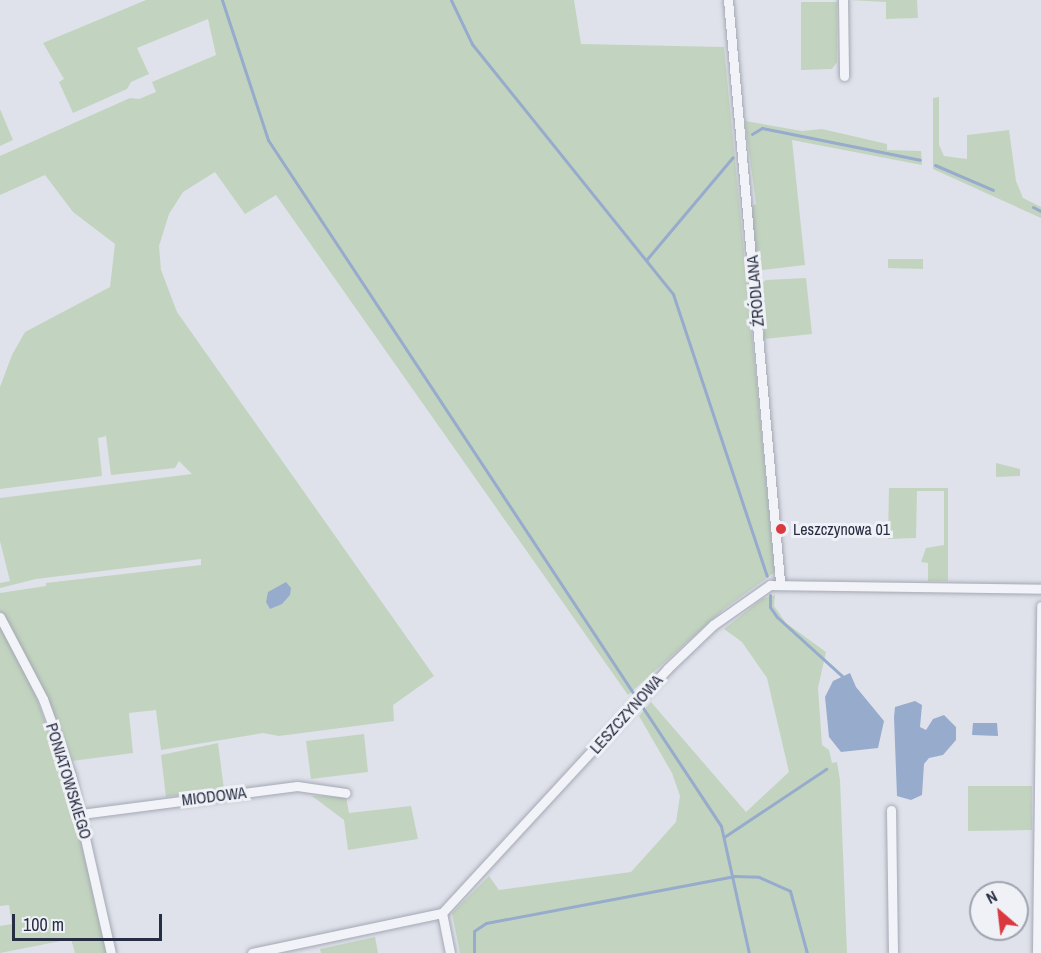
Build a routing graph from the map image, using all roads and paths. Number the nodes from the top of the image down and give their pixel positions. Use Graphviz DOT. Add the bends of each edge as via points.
graph roads {
  1 [pos="728,0"];
  2 [pos="843,0"];
  3 [pos="844,76"];
  4 [pos="780,582"];
  5 [pos="1041,589"];
  6 [pos="1041,606"];
  7 [pos="0,618"];
  8 [pos="346,792"];
  9 [pos="891,810"];
  10 [pos="81,814"];
  11 [pos="442,913"];
  12 [pos="111,953"];
  13 [pos="252,953"];
  14 [pos="450,953"];
  15 [pos="893,953"];
  16 [pos="1037,953"];
  1 -- 4 [label="street, ŹRÓDLANA"];
  2 -- 3 [label="street"];
  4 -- 5 [label="street, LESZCZYNOWA"];
  4 -- 11 [label="street, LESZCZYNOWA" via="756,592 720,620 644,693"];
  6 -- 16 [label="street"];
  7 -- 10 [label="street, PONIATOWSKIEGO" via="43,699"];
  8 -- 10 [label="street, MIODOWA" via="297,786"];
  9 -- 15 [label="street"];
  10 -- 12 [label="street, PONIATOWSKIEGO"];
  11 -- 13 [label="street"];
  11 -- 14 [label="street"];
}
